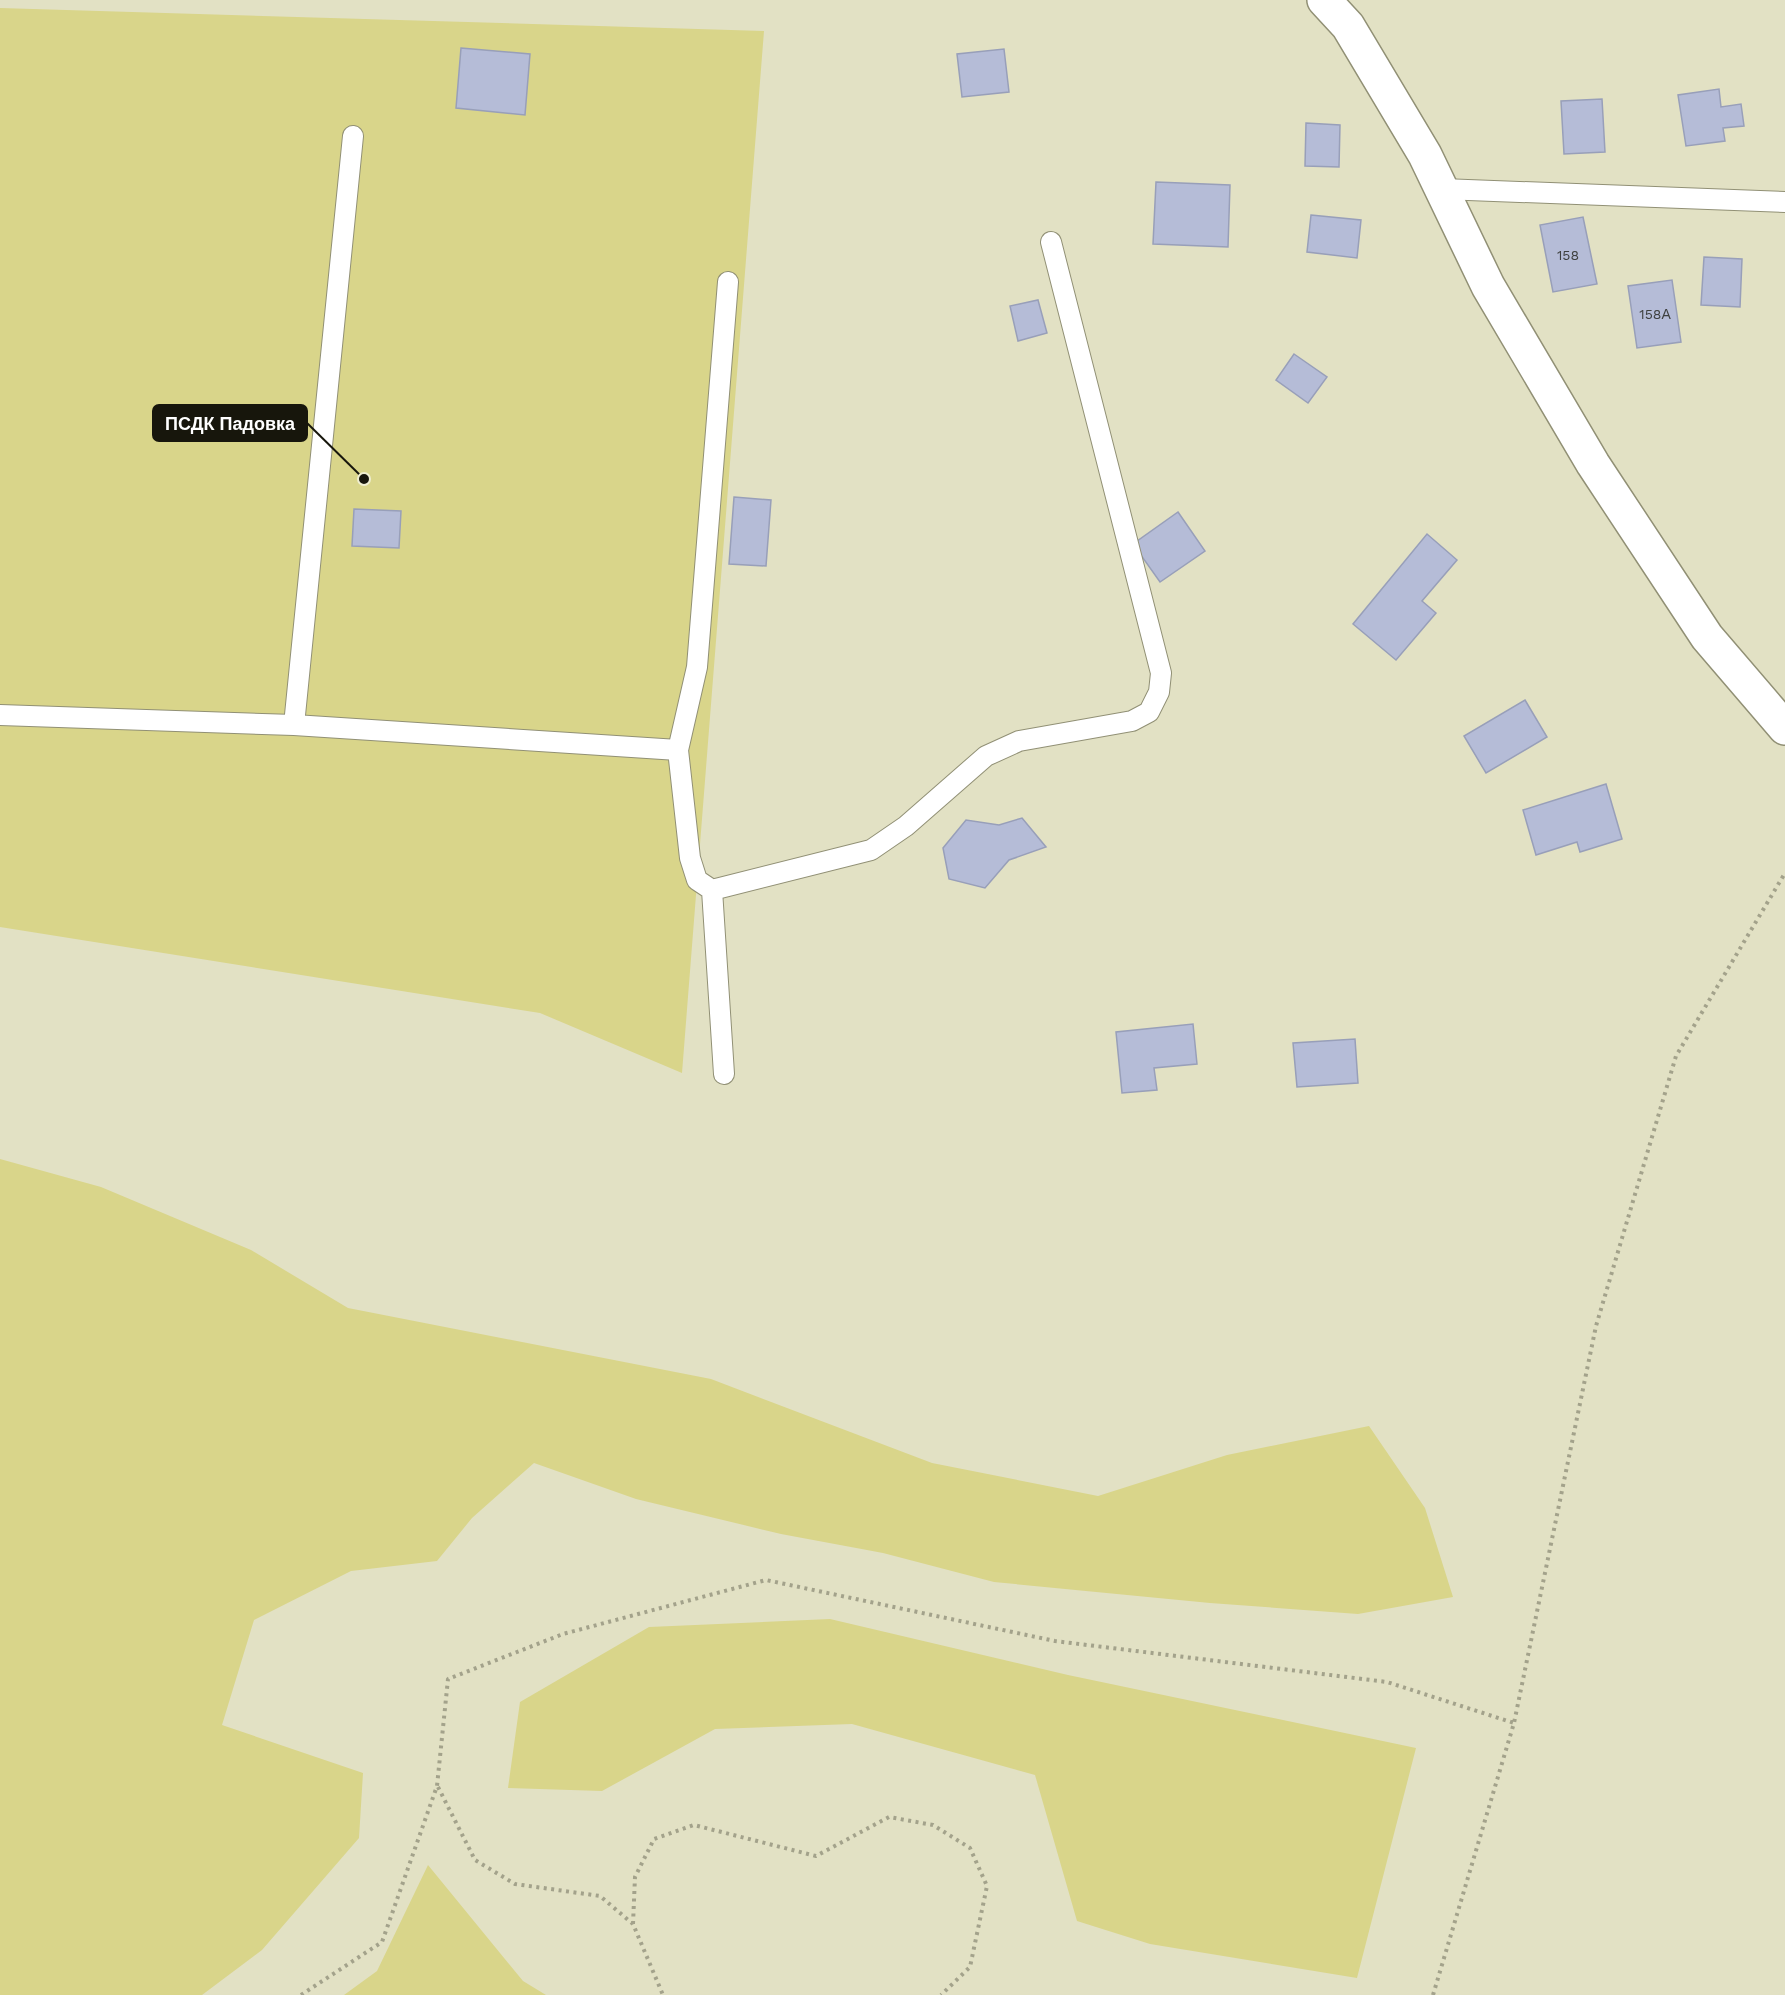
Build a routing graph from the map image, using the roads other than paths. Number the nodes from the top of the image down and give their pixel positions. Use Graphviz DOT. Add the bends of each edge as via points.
graph roads {
  1 [pos="1324,0"];
  2 [pos="353,136"];
  3 [pos="1442,189"];
  4 [pos="1785,202"];
  5 [pos="1052,242"];
  6 [pos="728,282"];
  7 [pos="0,715"];
  8 [pos="294,725"];
  9 [pos="1785,728"];
  10 [pos="678,750"];
  11 [pos="712,890"];
  12 [pos="724,1074"];
  1 -- 3 [label="street" via="1348,26"];
  2 -- 8 [label="lane"];
  3 -- 4 [label="lane"];
  3 -- 9 [label="street" via="1488,286 1593,464 1707,637"];
  5 -- 11 [label="lane" via="1161,673 1159,692 1149,712 1132,721 1019,741 986,756 906,826 871,850"];
  6 -- 10 [label="lane" via="697,667"];
  7 -- 8 [label="lane"];
  8 -- 10 [label="lane"];
  10 -- 11 [label="lane" via="690,858 697,880"];
  11 -- 12 [label="lane"];
}
